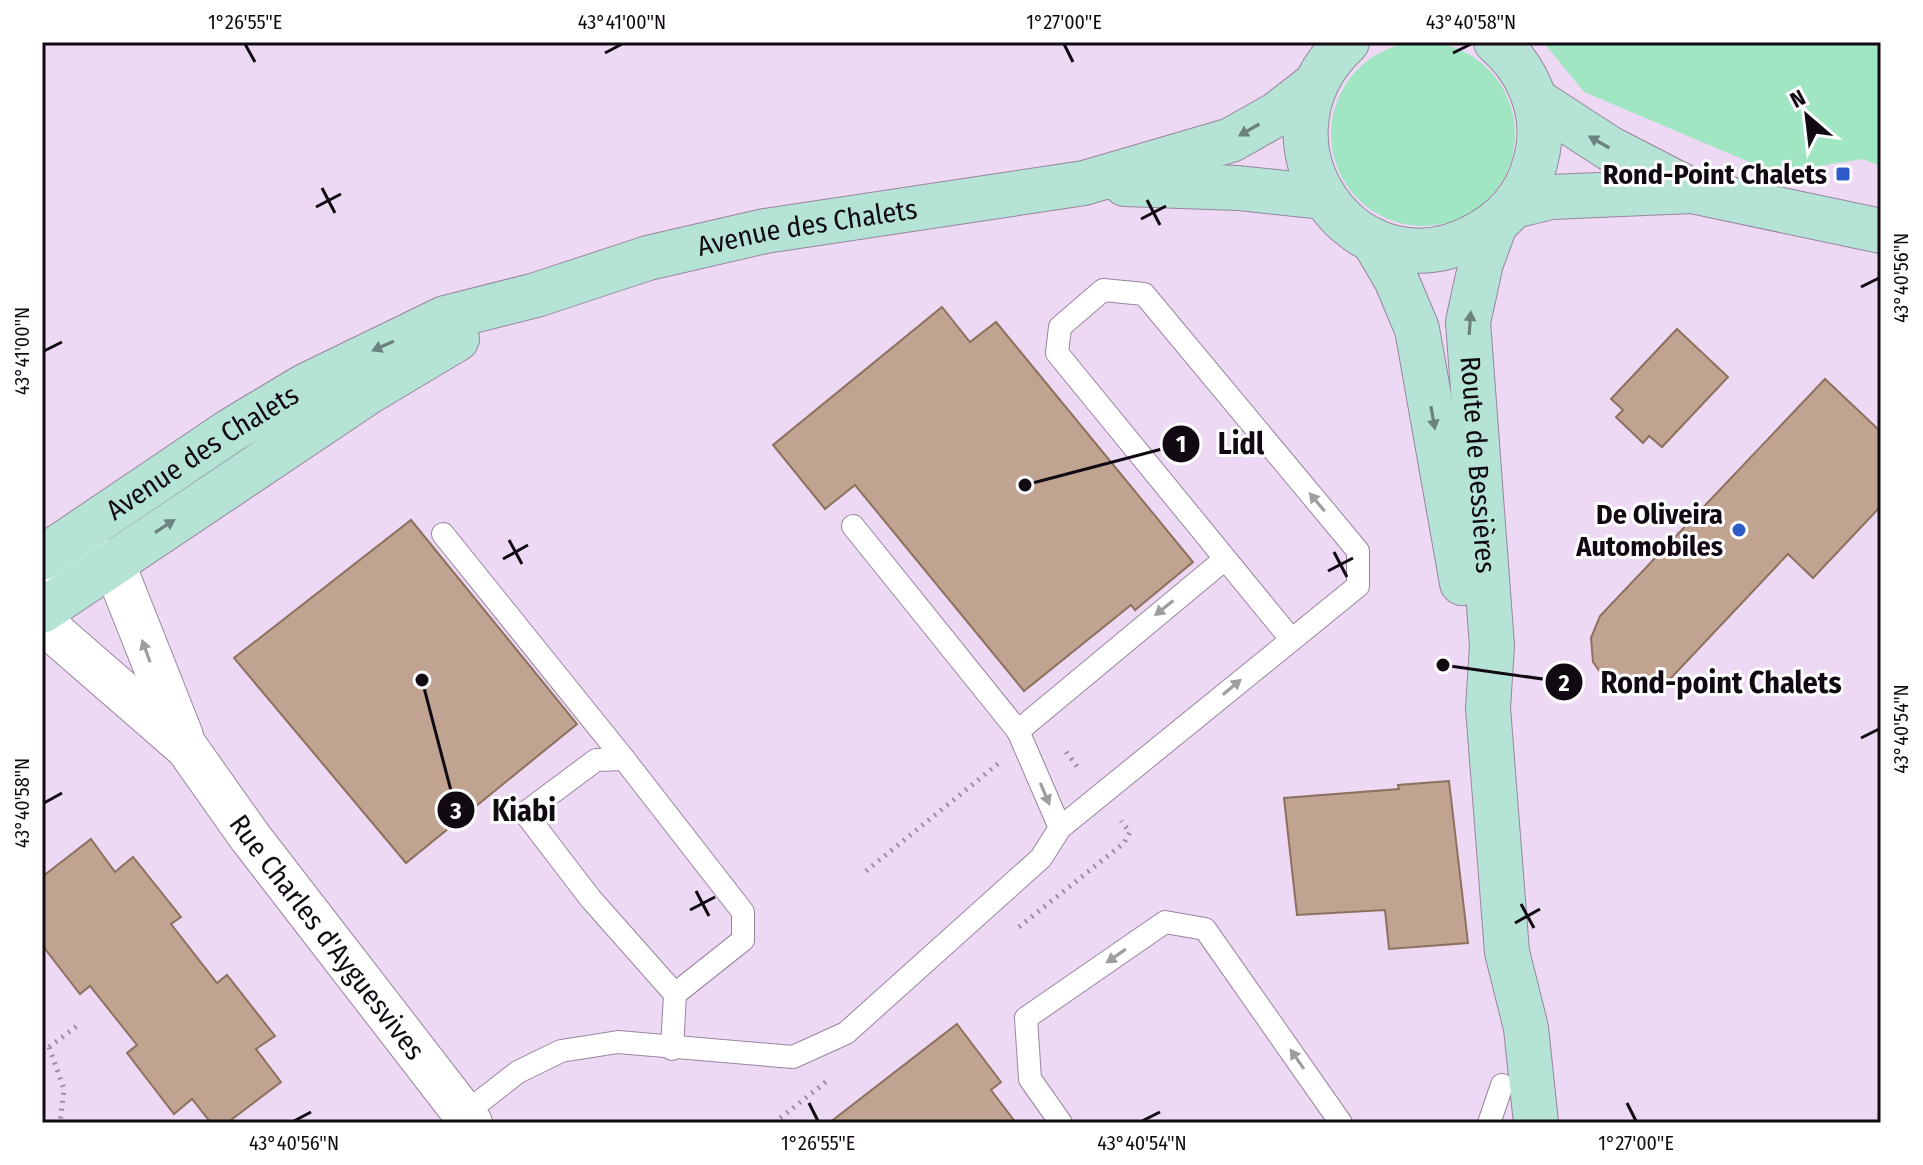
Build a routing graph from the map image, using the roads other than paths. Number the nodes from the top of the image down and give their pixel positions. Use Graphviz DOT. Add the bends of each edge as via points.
graph roads {
  1 [pos="1347,42"];
  2 [pos="1496,42"];
  3 [pos="1313,86"];
  4 [pos="1535,100"];
  5 [pos="1084,183"];
  6 [pos="1692,191"];
  7 [pos="1322,197"];
  8 [pos="1505,215"];
  9 [pos="1881,231"];
  10 [pos="1373,240"];
  11 [pos="536,295"];
  12 [pos="853,526"];
  13 [pos="443,534"];
  14 [pos="1225,559"];
  15 [pos="65,571"];
  16 [pos="42,613"];
  17 [pos="1291,639"];
  18 [pos="1488,708"];
  19 [pos="1018,731"];
  20 [pos="187,748"];
  21 [pos="624,759"];
  22 [pos="1060,828"];
  23 [pos="1507,952"];
  24 [pos="675,994"];
  25 [pos="672,1049"];
  26 [pos="1499,1110"];
  27 [pos="468,1118"];
  28 [pos="1061,1123"];
  29 [pos="1341,1123"];
  30 [pos="1536,1123"];
  1 -- 3 [label="street, Route de Bessières"];
  2 -- 4 [label="street, Route de Bessières" via="1524,74"];
  3 -- 5 [label="street, Avenue des Chalets, one-way" via="1231,140"];
  3 -- 7 [label="street, Route de Bessières" via="1304,143"];
  6 -- 4 [label="street, one-way" via="1609,148"];
  4 -- 8 [label="street, Route de Bessières" via="1535,166"];
  5 -- 7 [label="street, Avenue des Chalets" via="1238,188"];
  5 -- 11 [label="street, Avenue des Chalets" via="765,231 648,258"];
  6 -- 8 [label="street" via="1551,197"];
  6 -- 9 [label="street"];
  7 -- 10 [label="street, Route de Bessières"];
  8 -- 10 [label="street, Route de Bessières" via="1467,241 1436,250"];
  18 -- 8 [label="street, Route de Bessières, one-way" via="1492,646 1468,322 1481,263"];
  10 -- 18 [label="street, Route de Bessières, one-way" via="1417,329"];
  15 -- 11 [label="street, Avenue des Chalets, one-way"];
  11 -- 15 [label="street, Avenue des Chalets, one-way" via="445,318 362,356 230,431"];
  12 -- 19 [label="lane"];
  13 -- 21 [label="lane"];
  14 -- 17 [label="lane"];
  17 -- 14 [label="lane, one-way" via="1358,586 1358,551 1144,294 1103,290 1060,327 1057,353"];
  14 -- 19 [label="lane, one-way"];
  15 -- 16 [label="street"];
  20 -- 15 [label="street, Rue Charles d'Ayguesvives, one-way" via="117,572"];
  16 -- 20 [label="street, Rue Charles d'Ayguesvives" via="57,635"];
  22 -- 17 [label="lane, one-way"];
  18 -- 23 [label="street, Route de Bessières"];
  19 -- 22 [label="lane, one-way"];
  20 -- 27 [label="street, Rue Charles d'Ayguesvives"];
  21 -- 24 [label="lane" via="743,912 743,940"];
  21 -- 24 [label="lane" via="596,760 525,813 590,898"];
  22 -- 25 [label="lane" via="1041,858 846,1033 793,1057"];
  23 -- 26 [label="street, Route de Bessières"];
  23 -- 30 [label="street, Route de Bessières" via="1526,1028"];
  24 -- 25 [label="lane"];
  25 -- 27 [label="lane" via="618,1042 561,1051 518,1072"];
  29 -- 28 [label="lane, one-way" via="1205,929 1165,922 1026,1018 1030,1079"];
}
